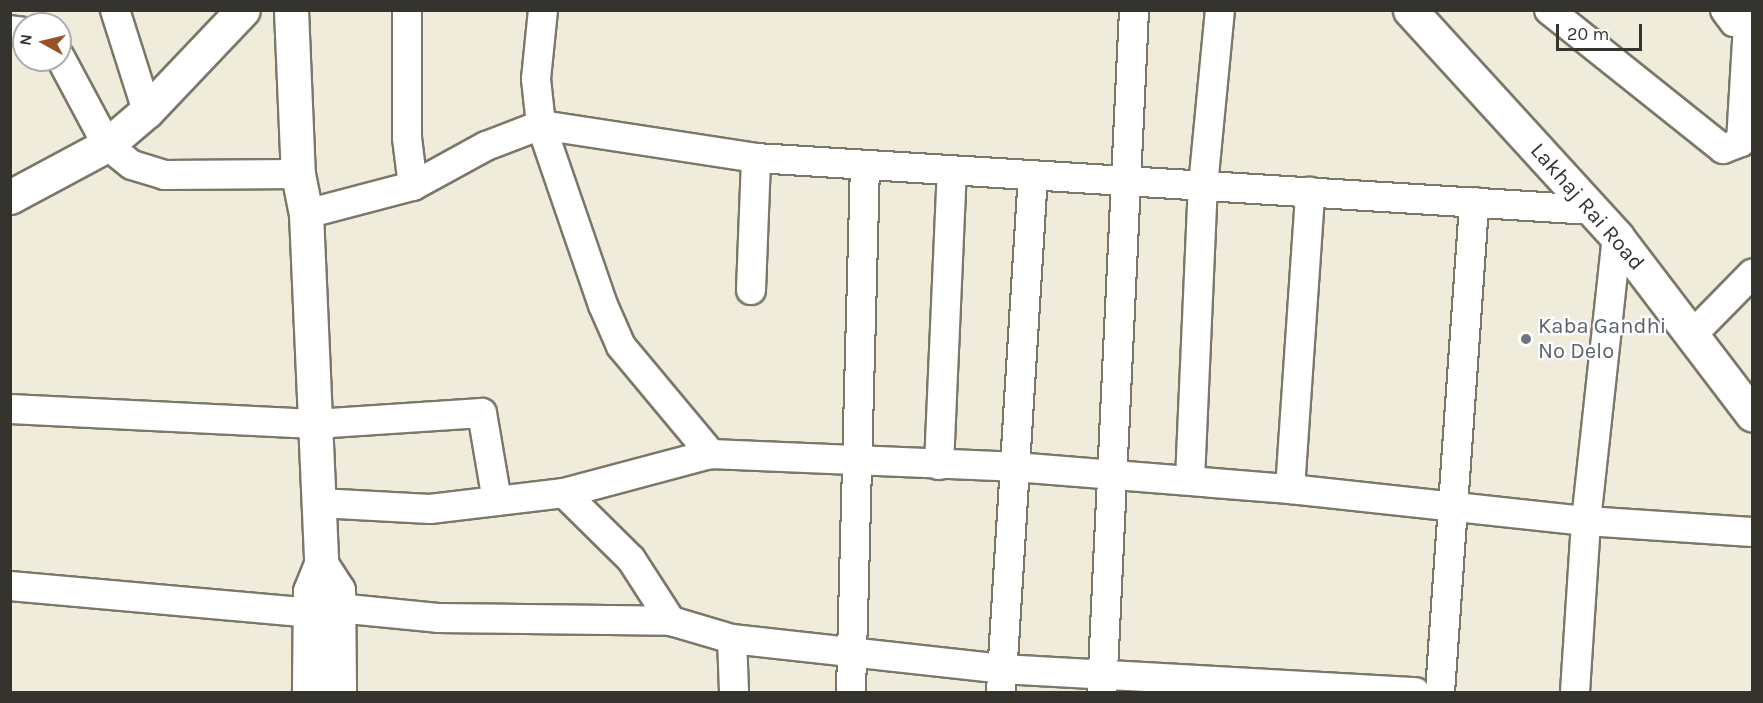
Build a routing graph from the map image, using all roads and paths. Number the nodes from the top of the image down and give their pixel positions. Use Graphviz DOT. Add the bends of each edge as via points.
graph roads {
  1 [pos="115,10"];
  2 [pos="243,10"];
  3 [pos="291,10"];
  4 [pos="407,10"];
  5 [pos="543,10"];
  6 [pos="1134,10"];
  7 [pos="1220,10"];
  8 [pos="1410,10"];
  9 [pos="1549,10"];
  10 [pos="1742,20"];
  11 [pos="68,72"];
  12 [pos="147,111"];
  13 [pos="541,125"];
  14 [pos="107,145"];
  15 [pos="756,158"];
  16 [pos="865,165"];
  17 [pos="952,170"];
  18 [pos="298,174"];
  19 [pos="1033,175"];
  20 [pos="1127,181"];
  21 [pos="413,186"];
  22 [pos="1203,186"];
  23 [pos="1310,192"];
  24 [pos="10,197"];
  25 [pos="1474,202"];
  26 [pos="1592,210"];
  27 [pos="306,214"];
  28 [pos="1617,237"];
  29 [pos="1752,274"];
  30 [pos="751,290"];
  31 [pos="1692,335"];
  32 [pos="10,409"];
  33 [pos="1752,414"];
  34 [pos="315,424"];
  35 [pos="711,454"];
  36 [pos="859,460"];
  37 [pos="939,465"];
  38 [pos="1016,467"];
  39 [pos="1112,475"];
  40 [pos="1190,480"];
  41 [pos="1290,489"];
  42 [pos="564,493"];
  43 [pos="497,501"];
  44 [pos="319,503"];
  45 [pos="1455,506"];
  46 [pos="1586,521"];
  47 [pos="1752,532"];
  48 [pos="10,586"];
  49 [pos="324,611"];
  50 [pos="671,621"];
  51 [pos="732,639"];
  52 [pos="853,653"];
  53 [pos="1001,681"];
  54 [pos="1103,684"];
  55 [pos="1293,689"];
  56 [pos="309,693"];
  57 [pos="339,693"];
  58 [pos="734,693"];
  59 [pos="851,693"];
  60 [pos="1415,693"];
  61 [pos="1440,693"];
  62 [pos="1575,693"];
  1 -- 12 [label="street"];
  2 -- 12 [label="street"];
  3 -- 18 [label="street"];
  4 -- 21 [label="street" via="406,138"];
  5 -- 13 [label="street" via="536,79"];
  6 -- 20 [label="street"];
  7 -- 22 [label="street"];
  8 -- 26 [label="street, Lakhaj Rai Road"];
  9 -- 10 [label="street" via="1723,149 1741,142"];
  11 -- 14 [label="street"];
  12 -- 14 [label="street"];
  13 -- 15 [label="street"];
  13 -- 21 [label="street" via="486,146"];
  13 -- 35 [label="street" via="621,346"];
  14 -- 18 [label="street" via="132,165 164,175"];
  14 -- 24 [label="street"];
  15 -- 16 [label="street"];
  15 -- 30 [label="street"];
  16 -- 17 [label="street"];
  16 -- 36 [label="street"];
  17 -- 19 [label="street"];
  17 -- 37 [label="street"];
  18 -- 27 [label="street"];
  19 -- 20 [label="street"];
  19 -- 38 [label="street"];
  20 -- 22 [label="street"];
  20 -- 39 [label="street"];
  21 -- 27 [label="street"];
  22 -- 23 [label="street"];
  22 -- 40 [label="street"];
  23 -- 25 [label="street"];
  23 -- 41 [label="street"];
  25 -- 26 [label="street"];
  25 -- 45 [label="street"];
  26 -- 28 [label="street, Lakhaj Rai Road"];
  27 -- 34 [label="street"];
  28 -- 31 [label="street, Lakhaj Rai Road"];
  28 -- 46 [label="street"];
  29 -- 31 [label="street"];
  31 -- 33 [label="street, Lakhaj Rai Road"];
  32 -- 34 [label="street"];
  34 -- 43 [label="street" via="482,413"];
  34 -- 44 [label="street"];
  35 -- 36 [label="street"];
  35 -- 42 [label="street"];
  36 -- 37 [label="street"];
  36 -- 52 [label="street"];
  37 -- 38 [label="street"];
  38 -- 39 [label="street"];
  38 -- 53 [label="street"];
  39 -- 40 [label="street"];
  39 -- 54 [label="street"];
  40 -- 41 [label="street"];
  41 -- 45 [label="street"];
  42 -- 43 [label="street"];
  42 -- 50 [label="street" via="631,559"];
  43 -- 44 [label="street" via="430,509"];
  44 -- 49 [label="street" via="321,564 338,590"];
  45 -- 46 [label="street"];
  45 -- 61 [label="street"];
  46 -- 47 [label="street"];
  46 -- 62 [label="street"];
  48 -- 49 [label="street"];
  49 -- 50 [label="street" via="438,618"];
  49 -- 56 [label="street"];
  49 -- 57 [label="street"];
  50 -- 51 [label="street"];
  51 -- 52 [label="street"];
  51 -- 58 [label="street"];
  52 -- 53 [label="street"];
  52 -- 59 [label="street"];
  53 -- 54 [label="street"];
  54 -- 55 [label="street"];
  55 -- 60 [label="street"];
}
